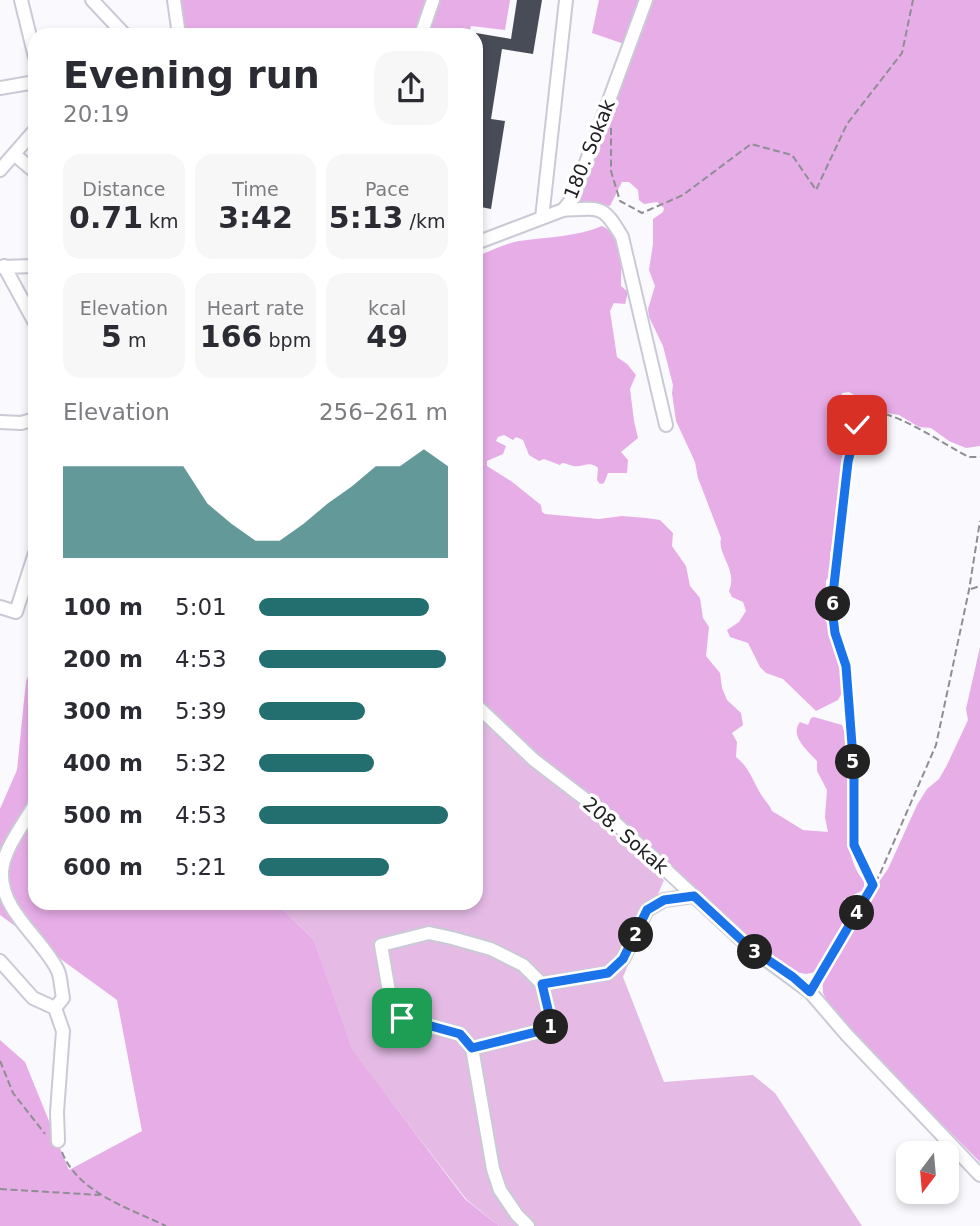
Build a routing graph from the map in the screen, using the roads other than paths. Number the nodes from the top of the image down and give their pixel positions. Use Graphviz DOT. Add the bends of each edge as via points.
graph roads {
  1 [pos="21,0"];
  2 [pos="92,0"];
  3 [pos="174,0"];
  4 [pos="433,0"];
  5 [pos="566,0"];
  6 [pos="646,0"];
  7 [pos="28,28"];
  8 [pos="118,28"];
  9 [pos="177,28"];
  10 [pos="423,28"];
  11 [pos="28,83"];
  12 [pos="0,88"];
  13 [pos="28,139"];
  14 [pos="15,155"];
  15 [pos="28,166"];
  16 [pos="0,170"];
  17 [pos="563,210"];
  18 [pos="541,218"];
  19 [pos="483,240"];
  20 [pos="28,266"];
  21 [pos="2,267"];
  22 [pos="28,311"];
  23 [pos="28,420"];
  24 [pos="0,422"];
  25 [pos="666,425"];
  26 [pos="28,575"];
  27 [pos="0,607"];
  28 [pos="483,712"];
  29 [pos="28,817"];
  30 [pos="694,896"];
  31 [pos="0,961"];
  32 [pos="542,984"];
  33 [pos="55,1008"];
  34 [pos="472,1048"];
  35 [pos="58,1141"];
  36 [pos="980,1175"];
  37 [pos="528,1226"];
  1 -- 7 [label="street"];
  2 -- 8 [label="street"];
  3 -- 9 [label="street"];
  4 -- 10 [label="street"];
  5 -- 18 [label="street"];
  6 -- 17 [label="street, 180. Sokak" via="573,198"];
  11 -- 12 [label="street"];
  13 -- 14 [label="street"];
  14 -- 15 [label="street"];
  14 -- 16 [label="street"];
  17 -- 18 [label="street, 180. Sokak"];
  17 -- 25 [label="street" via="595,208 610,216 622,237"];
  18 -- 19 [label="street, 180. Sokak"];
  20 -- 21 [label="street"];
  21 -- 22 [label="street"];
  23 -- 24 [label="street"];
  26 -- 27 [label="street" via="16,612"];
  28 -- 30 [label="street, 208. Sokak"];
  29 -- 33 [label="street" via="2,873 13,908 58,971 63,998"];
  30 -- 32 [label="street" via="664,900 647,910 623,959 608,973"];
  30 -- 36 [label="street, 208. Sokak" via="749,947 810,992"];
  31 -- 33 [label="street" via="33,998"];
  32 -- 34 [label="street" via="552,1026"];
  32 -- 34 [label="street" via="523,965 491,949 452,938 429,933 381,945 392,1009 402,1018 460,1034"];
  33 -- 35 [label="street" via="63,1031"];
  34 -- 37 [label="street" via="493,1169 500,1191"];
}
